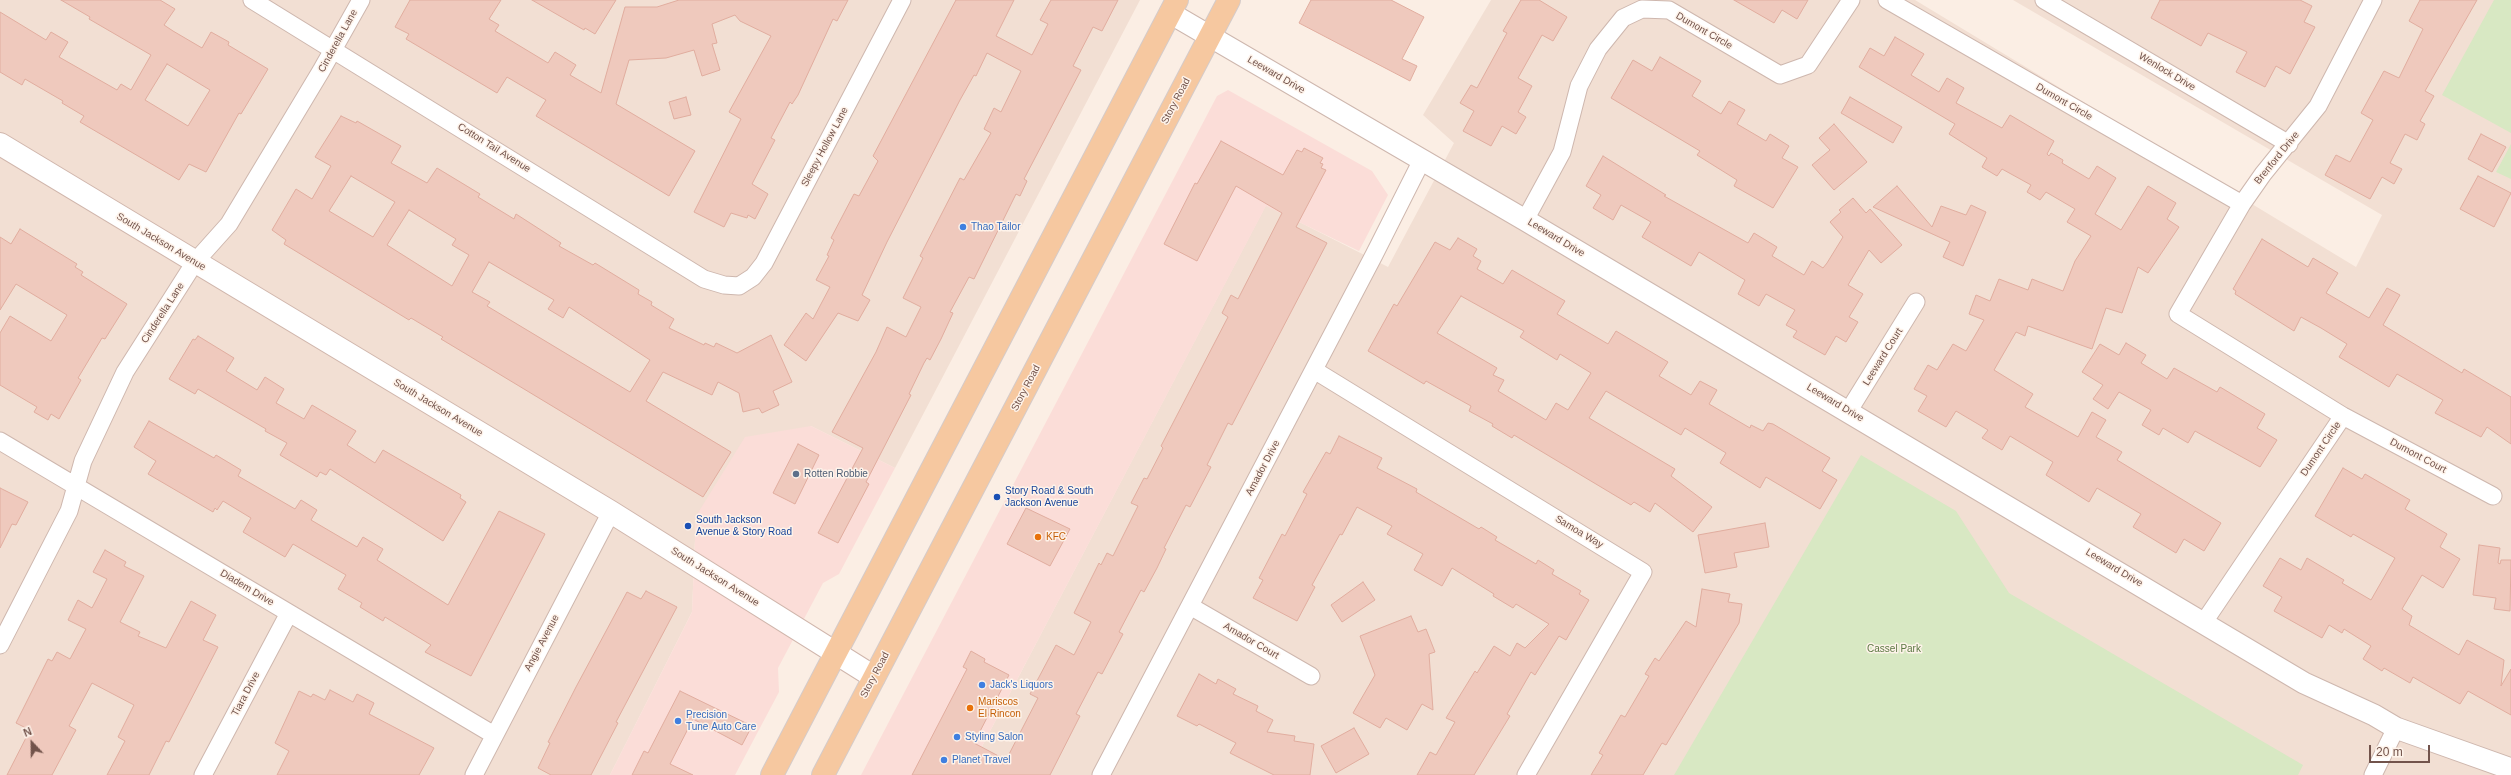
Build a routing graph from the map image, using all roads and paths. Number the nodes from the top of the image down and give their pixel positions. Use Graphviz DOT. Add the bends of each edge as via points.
graph roads {
  1 [pos="252,0"];
  2 [pos="361,0"];
  3 [pos="902,0"];
  4 [pos="1229,0"];
  5 [pos="1851,0"];
  6 [pos="1886,0"];
  7 [pos="2044,0"];
  8 [pos="2373,0"];
  9 [pos="1173,7"];
  10 [pos="1210,36"];
  11 [pos="334,50"];
  12 [pos="0,144"];
  13 [pos="2289,144"];
  14 [pos="1422,160"];
  15 [pos="2242,204"];
  16 [pos="1525,220"];
  17 [pos="195,262"];
  18 [pos="739,286"];
  19 [pos="1916,302"];
  20 [pos="2178,314"];
  21 [pos="1314,370"];
  22 [pos="1848,412"];
  23 [pos="2343,416"];
  24 [pos="0,441"];
  25 [pos="75,487"];
  26 [pos="2493,496"];
  27 [pos="611,512"];
  28 [pos="1190,606"];
  29 [pos="289,613"];
  30 [pos="2204,622"];
  31 [pos="0,645"];
  32 [pos="835,653"];
  33 [pos="1311,676"];
  34 [pos="874,678"];
  35 [pos="2396,728"];
  36 [pos="494,736"];
  37 [pos="2511,769"];
  38 [pos="203,775"];
  39 [pos="474,775"];
  40 [pos="772,775"];
  41 [pos="822,775"];
  42 [pos="1101,775"];
  43 [pos="1526,775"];
  44 [pos="2372,775"];
  1 -- 11 [label="street, Cotton Tail Avenue"];
  2 -- 11 [label="street, Cinderella Lane"];
  3 -- 18 [label="street, Sleepy Hollow Lane" via="764,264 753,277"];
  4 -- 10 [label="main road, Story Road"];
  5 -- 16 [label="street, Dumont Circle" via="1808,65 1780,75 1669,10 1642,9 1623,18 1598,49 1579,86 1562,152"];
  6 -- 15 [label="street, Dumont Circle"];
  7 -- 13 [label="street, Wenlock Drive"];
  8 -- 13 [label="street, Brenford Drive" via="2318,106"];
  9 -- 10 [label="street, Leeward Drive"];
  9 -- 32 [label="main road"];
  10 -- 14 [label="street, Leeward Drive"];
  10 -- 34 [label="main road, Story Road"];
  11 -- 17 [label="street, Cinderella Lane" via="229,224"];
  11 -- 18 [label="street, Cotton Tail Avenue" via="704,279"];
  12 -- 17 [label="main road, South Jackson Avenue"];
  13 -- 15 [label="street, Brenford Drive"];
  14 -- 16 [label="street, Leeward Drive"];
  14 -- 21 [label="street, Amador Drive"];
  15 -- 20 [label="street, Brenford Drive"];
  16 -- 22 [label="street, Leeward Drive"];
  17 -- 25 [label="street, Cinderella Lane" via="125,372 83,461"];
  17 -- 27 [label="main road, South Jackson Avenue"];
  19 -- 22 [label="street, Leeward Court"];
  20 -- 23 [label="street, Dumont Circle"];
  21 -- 28 [label="street, Amador Drive"];
  21 -- 43 [label="street, Samoa Way" via="1643,572"];
  22 -- 30 [label="street, Leeward Drive"];
  23 -- 26 [label="street, Dumont Court"];
  23 -- 30 [label="street, Dumont Circle"];
  24 -- 25 [label="street, Diadem Drive"];
  25 -- 29 [label="street, Diadem Drive"];
  25 -- 31 [label="street, Cinderella Lane" via="69,511"];
  27 -- 32 [label="main road, South Jackson Avenue"];
  27 -- 36 [label="street, Angie Avenue"];
  28 -- 33 [label="street, Amador Court"];
  28 -- 42 [label="street, Amador Drive"];
  29 -- 36 [label="street, Diadem Drive"];
  29 -- 38 [label="street, Tiara Drive"];
  30 -- 35 [label="street, Leeward Drive" via="2304,683 2374,715"];
  32 -- 34 [label="main road, South Jackson Avenue"];
  32 -- 40 [label="main road"];
  34 -- 41 [label="main road, Story Road"];
  35 -- 37 [label="street, Leeward Drive"];
  35 -- 44 [label="street"];
  36 -- 39 [label="street, Angie Avenue"];
}
